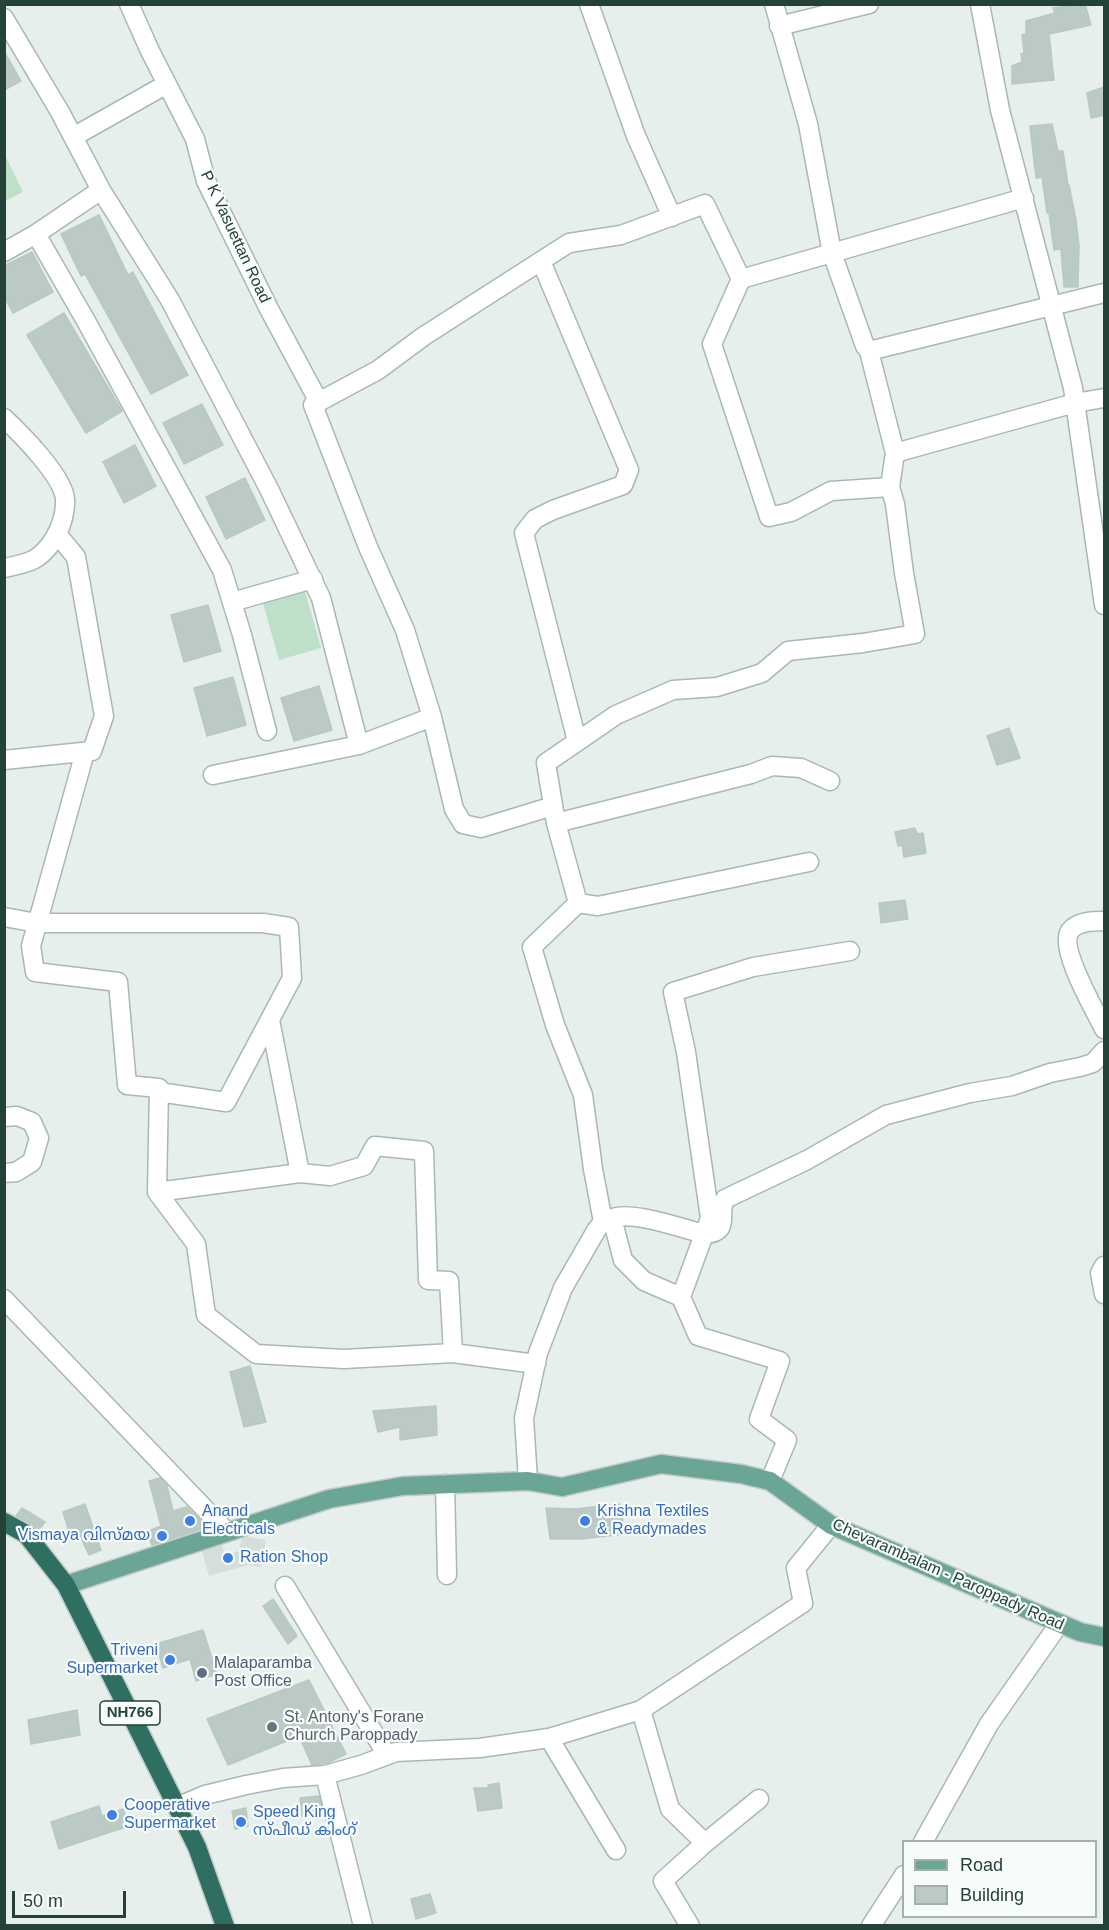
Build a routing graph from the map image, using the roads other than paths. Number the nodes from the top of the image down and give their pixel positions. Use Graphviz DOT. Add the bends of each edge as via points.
graph roads {
  1 [pos="129,4"];
  2 [pos="589,4"];
  3 [pos="774,4"];
  4 [pos="869,4"];
  5 [pos="980,4"];
  6 [pos="4,18"];
  7 [pos="778,26"];
  8 [pos="167,84"];
  9 [pos="73,137"];
  10 [pos="101,189"];
  11 [pos="1024,198"];
  12 [pos="672,217"];
  13 [pos="36,234"];
  14 [pos="4,252"];
  15 [pos="832,253"];
  16 [pos="541,261"];
  17 [pos="741,279"];
  18 [pos="1104,293"];
  19 [pos="1050,305"];
  20 [pos="869,351"];
  21 [pos="1104,398"];
  22 [pos="319,402"];
  23 [pos="1075,403"];
  24 [pos="4,418"];
  25 [pos="895,453"];
  26 [pos="890,487"];
  27 [pos="57,534"];
  28 [pos="4,568"];
  29 [pos="313,579"];
  30 [pos="232,602"];
  31 [pos="1104,605"];
  32 [pos="432,717"];
  33 [pos="267,731"];
  34 [pos="577,741"];
  35 [pos="359,745"];
  36 [pos="84,752"];
  37 [pos="4,760"];
  38 [pos="213,775"];
  39 [pos="830,781"];
  40 [pos="555,814"];
  41 [pos="809,862"];
  42 [pos="578,903"];
  43 [pos="4,917"];
  44 [pos="1104,921"];
  45 [pos="37,923"];
  46 [pos="850,951"];
  47 [pos="270,1020"];
  48 [pos="1104,1029"];
  49 [pos="1104,1051"];
  50 [pos="159,1092"];
  51 [pos="4,1117"];
  52 [pos="4,1173"];
  53 [pos="300,1173"];
  54 [pos="157,1192"];
  55 [pos="607,1220"];
  56 [pos="704,1234"];
  57 [pos="1104,1266"];
  58 [pos="1104,1294"];
  59 [pos="681,1298"];
  60 [pos="4,1299"];
  61 [pos="453,1353"];
  62 [pos="536,1364"];
  63 [pos="770,1480"];
  64 [pos="528,1481"];
  65 [pos="445,1484"];
  66 [pos="4,1522"];
  67 [pos="831,1525"];
  68 [pos="227,1532"];
  69 [pos="447,1575"];
  70 [pos="66,1585"];
  71 [pos="285,1586"];
  72 [pos="1059,1624"];
  73 [pos="1104,1637"];
  74 [pos="641,1710"];
  75 [pos="549,1738"];
  76 [pos="387,1755"];
  77 [pos="325,1775"];
  78 [pos="759,1799"];
  79 [pos="177,1807"];
  80 [pos="924,1840"];
  81 [pos="705,1843"];
  82 [pos="616,1851"];
  83 [pos="902,1877"];
  84 [pos="225,1926"];
  85 [pos="363,1926"];
  86 [pos="690,1926"];
  87 [pos="871,1926"];
  1 -- 8 [label="street, P K Vasuettan Road"];
  2 -- 12 [label="street" via="636,136"];
  3 -- 7 [label="street"];
  4 -- 7 [label="street"];
  5 -- 11 [label="street" via="1000,110"];
  6 -- 9 [label="street"];
  7 -- 15 [label="street" via="808,124"];
  8 -- 9 [label="street"];
  8 -- 22 [label="street, P K Vasuettan Road" via="195,139 206,181 268,309"];
  9 -- 10 [label="street"];
  10 -- 13 [label="street"];
  10 -- 29 [label="street" via="170,300"];
  11 -- 15 [label="street"];
  11 -- 19 [label="street"];
  12 -- 16 [label="street" via="621,236 569,243"];
  12 -- 17 [label="street" via="705,204"];
  13 -- 14 [label="street"];
  13 -- 30 [label="street" via="222,570"];
  15 -- 17 [label="street"];
  15 -- 20 [label="street"];
  16 -- 22 [label="street" via="378,370"];
  16 -- 34 [label="street" via="629,470 623,485 553,510 535,519 524,533"];
  17 -- 26 [label="street" via="712,344 769,517 791,512 831,491"];
  18 -- 19 [label="street"];
  19 -- 20 [label="street"];
  19 -- 23 [label="street"];
  20 -- 25 [label="street"];
  21 -- 23 [label="street"];
  22 -- 32 [label="street" via="313,405 405,630"];
  23 -- 25 [label="street"];
  23 -- 31 [label="street"];
  24 -- 27 [label="street" via="55,476 65,498"];
  25 -- 26 [label="street"];
  26 -- 34 [label="street" via="915,634 788,651 762,673 717,687 673,690 616,715"];
  27 -- 28 [label="street" via="47,550 31,563"];
  27 -- 36 [label="street" via="76,557 104,717 92,751"];
  29 -- 30 [label="street"];
  29 -- 35 [label="street"];
  30 -- 33 [label="street"];
  32 -- 35 [label="street"];
  32 -- 40 [label="street" via="454,808 463,824 481,828"];
  34 -- 40 [label="street" via="546,763"];
  35 -- 38 [label="street"];
  36 -- 37 [label="street"];
  36 -- 45 [label="street"];
  39 -- 40 [label="street" via="801,768 772,766 751,774"];
  40 -- 42 [label="street"];
  41 -- 42 [label="street" via="598,906"];
  42 -- 55 [label="street" via="532,947 555,1025 583,1095 593,1169"];
  43 -- 45 [label="street"];
  44 -- 48 [label="street" via="1082,923 1066,939"];
  45 -- 47 [label="street" via="263,923 290,927 292,978"];
  45 -- 50 [label="street" via="31,946 35,972 118,982 127,1085 159,1088"];
  46 -- 56 [label="street" via="753,967 673,992 686,1052 710,1218"];
  47 -- 50 [label="street" via="226,1102"];
  47 -- 53 [label="street"];
  49 -- 56 [label="street" via="1093,1063 1080,1067 886,1115 807,1160 732,1194 722,1202 720,1228"];
  50 -- 54 [label="street"];
  51 -- 52 [label="street" via="17,1116 32,1122 39,1138 32,1162 16,1172"];
  53 -- 54 [label="street"];
  53 -- 61 [label="street" via="330,1176 364,1166 375,1146 424,1151 428,1280 449,1281"];
  54 -- 61 [label="street" via="196,1244 206,1315 256,1354 344,1359"];
  55 -- 56 [label="street" via="619,1216 653,1220"];
  55 -- 59 [label="street" via="623,1260 644,1281"];
  55 -- 62 [label="street" via="597,1229 563,1288"];
  56 -- 59 [label="street"];
  57 -- 58 [label="street" via="1100,1272"];
  59 -- 63 [label="street" via="698,1336 780,1361 759,1419 787,1440"];
  60 -- 68 [label="street"];
  61 -- 62 [label="street"];
  62 -- 64 [label="street" via="524,1418"];
  63 -- 64 [label="main road, Chevarambalam - Paroppady Road" via="661,1464 562,1486"];
  63 -- 67 [label="main road, Chevarambalam - Paroppady Road"];
  64 -- 65 [label="main road, Chevarambalam - Paroppady Road"];
  65 -- 68 [label="main road, Chevarambalam - Paroppady Road" via="403,1486 329,1499"];
  65 -- 69 [label="street"];
  66 -- 70 [label="highway, NH766" via="26,1534"];
  67 -- 72 [label="main road, Chevarambalam - Paroppady Road"];
  67 -- 74 [label="street" via="796,1568 803,1603"];
  68 -- 70 [label="main road, Chevarambalam - Paroppady Road"];
  70 -- 79 [label="highway, NH766"];
  71 -- 76 [label="street"];
  72 -- 73 [label="main road, Chevarambalam - Paroppady Road"];
  72 -- 80 [label="street" via="989,1724"];
  74 -- 75 [label="street"];
  74 -- 81 [label="street" via="670,1809"];
  75 -- 76 [label="street"];
  75 -- 82 [label="street"];
  76 -- 77 [label="street"];
  77 -- 79 [label="street" via="246,1785"];
  77 -- 85 [label="street"];
  78 -- 81 [label="street"];
  79 -- 84 [label="highway, NH766"];
  81 -- 86 [label="street" via="663,1881"];
  83 -- 87 [label="street"];
}
